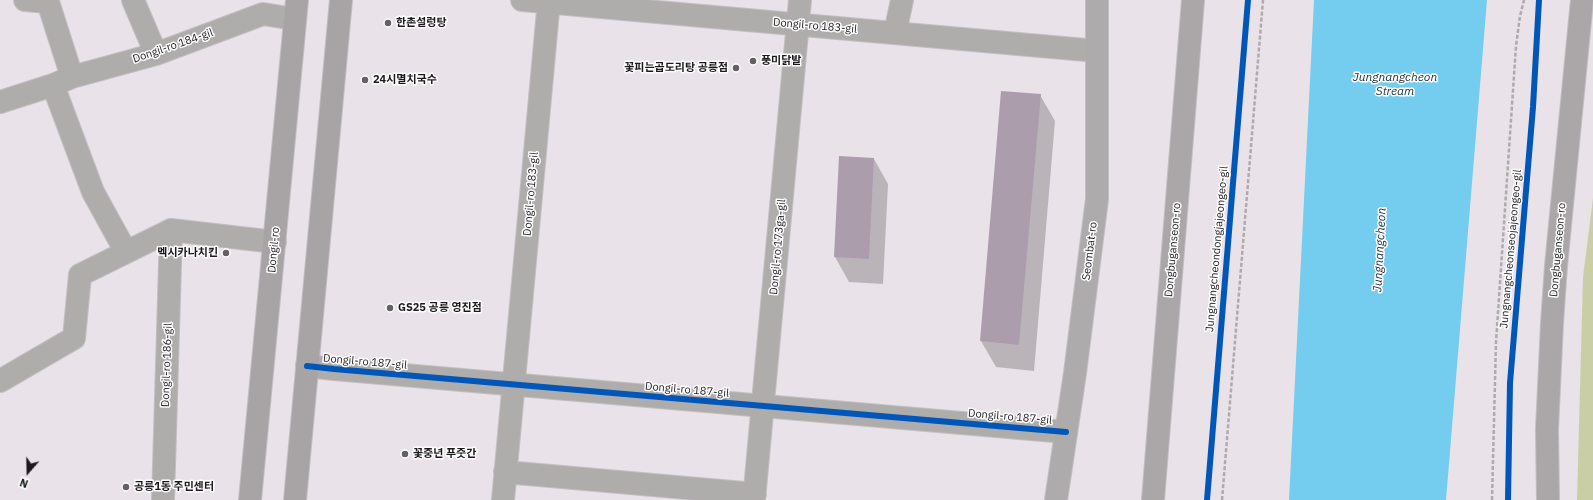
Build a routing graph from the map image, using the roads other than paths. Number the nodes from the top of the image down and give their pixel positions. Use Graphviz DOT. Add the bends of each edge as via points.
graph roads {
  1 [pos="26,0"];
  2 [pos="133,0"];
  3 [pos="342,0"];
  4 [pos="522,0"];
  5 [pos="800,0"];
  6 [pos="902,0"];
  7 [pos="1097,0"];
  8 [pos="1194,0"];
  9 [pos="1582,0"];
  10 [pos="549,1"];
  11 [pos="616,4"];
  12 [pos="296,10"];
  13 [pos="798,24"];
  14 [pos="895,33"];
  15 [pos="1098,50"];
  16 [pos="156,54"];
  17 [pos="72,77"];
  18 [pos="52,85"];
  19 [pos="0,102"];
  20 [pos="171,230"];
  21 [pos="274,242"];
  22 [pos="126,252"];
  23 [pos="307,366"];
  24 [pos="0,381"];
  25 [pos="513,385"];
  26 [pos="763,406"];
  27 [pos="1066,432"];
  28 [pos="505,472"];
  29 [pos="754,497"];
  30 [pos="163,500"];
  31 [pos="250,500"];
  32 [pos="295,500"];
  33 [pos="502,500"];
  34 [pos="1056,500"];
  35 [pos="1153,500"];
  36 [pos="1548,500"];
  1 -- 17 [label="street" via="48,2"];
  2 -- 16 [label="street"];
  3 -- 23 [label="main road"];
  4 -- 10 [label="street, Dongil-ro 183-gil"];
  5 -- 13 [label="street, Dongil-ro 173ga-gil"];
  6 -- 14 [label="street"];
  7 -- 15 [label="main road, Seombat-ro"];
  8 -- 35 [label="highway, Dongbuganseon-ro"];
  9 -- 36 [label="highway, Dongbuganseon-ro" via="1552,323 1547,429"];
  10 -- 11 [label="street, Dongil-ro 183-gil"];
  10 -- 25 [label="street, Dongil-ro 183-gil"];
  11 -- 13 [label="street, Dongil-ro 183-gil"];
  12 -- 16 [label="street, Dongil-ro 184-gil" via="263,14"];
  12 -- 21 [label="main road, Dongil-ro"];
  13 -- 14 [label="street, Dongil-ro 183-gil"];
  13 -- 26 [label="street, Dongil-ro 173ga-gil"];
  14 -- 15 [label="street, Dongil-ro 183-gil"];
  15 -- 27 [label="main road, Seombat-ro" via="1097,199"];
  16 -- 17 [label="street, Dongil-ro 184-gil"];
  17 -- 18 [label="street, Dongil-ro 184-gil"];
  18 -- 19 [label="street, Dongil-ro 184-gil"];
  18 -- 22 [label="street" via="93,192"];
  20 -- 21 [label="street"];
  20 -- 22 [label="street"];
  20 -- 30 [label="street, Dongil-ro 186-gil"];
  21 -- 31 [label="main road, Dongil-ro"];
  22 -- 24 [label="street" via="80,275 74,338"];
  23 -- 25 [label="street, Dongil-ro 187-gil"];
  23 -- 32 [label="main road"];
  25 -- 26 [label="street, Dongil-ro 187-gil"];
  25 -- 28 [label="street"];
  26 -- 27 [label="street, Dongil-ro 187-gil"];
  26 -- 29 [label="street, Dongil-ro 173ga-gil"];
  27 -- 34 [label="main road, Seombat-ro"];
  28 -- 29 [label="street, Dongil-ro 173ga-gil"];
  28 -- 33 [label="street"];
}
